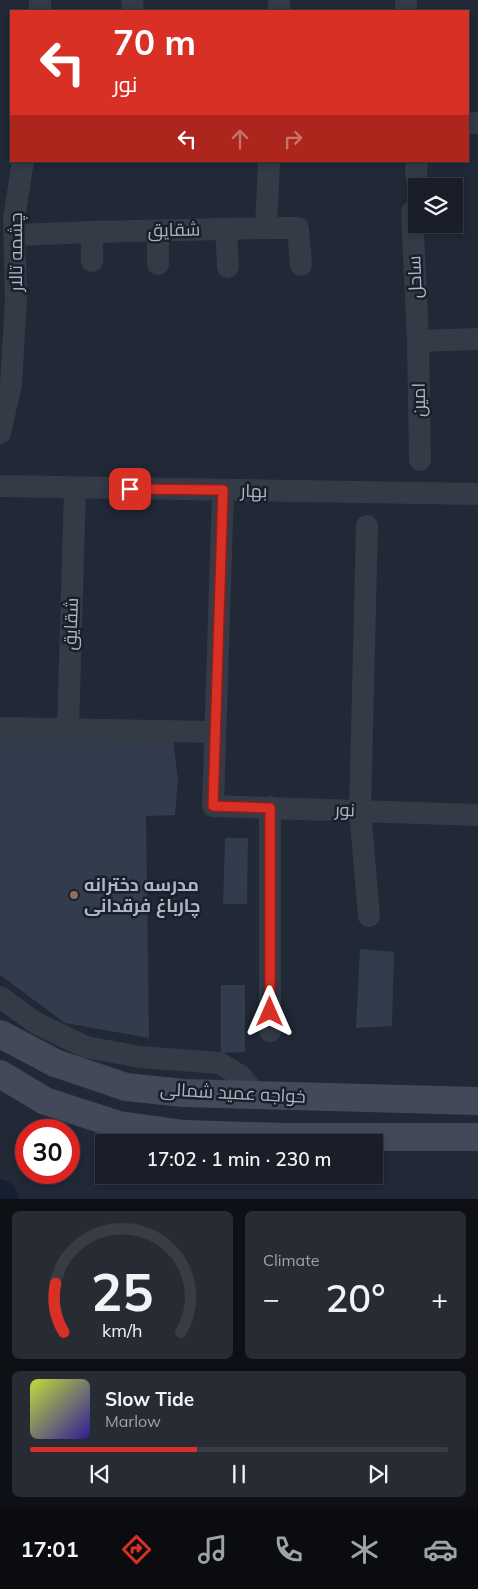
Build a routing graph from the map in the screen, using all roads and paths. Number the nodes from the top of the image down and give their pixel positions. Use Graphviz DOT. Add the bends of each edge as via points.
graph roads {
  1 [pos="23,162"];
  2 [pos="270,162"];
  3 [pos="266,228"];
  4 [pos="226,229"];
  5 [pos="158,230"];
  6 [pos="92,232"];
  7 [pos="413,233"];
  8 [pos="15,235"];
  9 [pos="92,261"];
  10 [pos="158,264"];
  11 [pos="301,265"];
  12 [pos="228,268"];
  13 [pos="478,339"];
  14 [pos="418,341"];
  15 [pos="0,432"];
  16 [pos="420,460"];
  17 [pos="0,486"];
  18 [pos="75,488"];
  19 [pos="223,490"];
  20 [pos="478,494"];
  21 [pos="367,526"];
  22 [pos="0,728"];
  23 [pos="68,730"];
  24 [pos="215,732"];
  25 [pos="270,808"];
  26 [pos="360,811"];
  27 [pos="478,815"];
  28 [pos="368,916"];
  29 [pos="0,997"];
  30 [pos="270,1031"];
  31 [pos="0,1034"];
  32 [pos="0,1074"];
  33 [pos="257,1096"];
  34 [pos="478,1101"];
  35 [pos="478,1137"];
  1 -- 8 [label="street, چشمه تالار" via="14,218"];
  2 -- 3 [label="street"];
  3 -- 4 [label="street, شقایق"];
  3 -- 11 [label="street, شقایق" via="298,228"];
  4 -- 5 [label="street, شقایق"];
  4 -- 12 [label="street"];
  5 -- 6 [label="street, شقایق"];
  5 -- 10 [label="street"];
  6 -- 8 [label="street, شقایق"];
  6 -- 9 [label="street"];
  7 -- 14 [label="street, ساحل"];
  8 -- 15 [label="street, چشمه تالار" via="16,301 11,384"];
  13 -- 14 [label="street"];
  14 -- 16 [label="street, امین"];
  17 -- 18 [label="street, بهار"];
  18 -- 19 [label="street, بهار"];
  18 -- 23 [label="street, شقایق"];
  19 -- 20 [label="street, بهار"];
  19 -- 24 [label="street"];
  21 -- 26 [label="street"];
  22 -- 23 [label="street"];
  23 -- 24 [label="street"];
  24 -- 25 [label="street, نور" via="213,806"];
  25 -- 26 [label="street, نور"];
  25 -- 30 [label="street"];
  26 -- 27 [label="street, نور"];
  26 -- 28 [label="street"];
  29 -- 33 [label="street" via="36,1023 86,1047 140,1057 219,1063 241,1076"];
  31 -- 33 [label="main road, خواجه عمید شمالی" via="54,1063 126,1086 183,1093"];
  32 -- 35 [label="main road" via="45,1101 120,1125 184,1134"];
  33 -- 34 [label="main road, خواجه عمید شمالی"];
}
